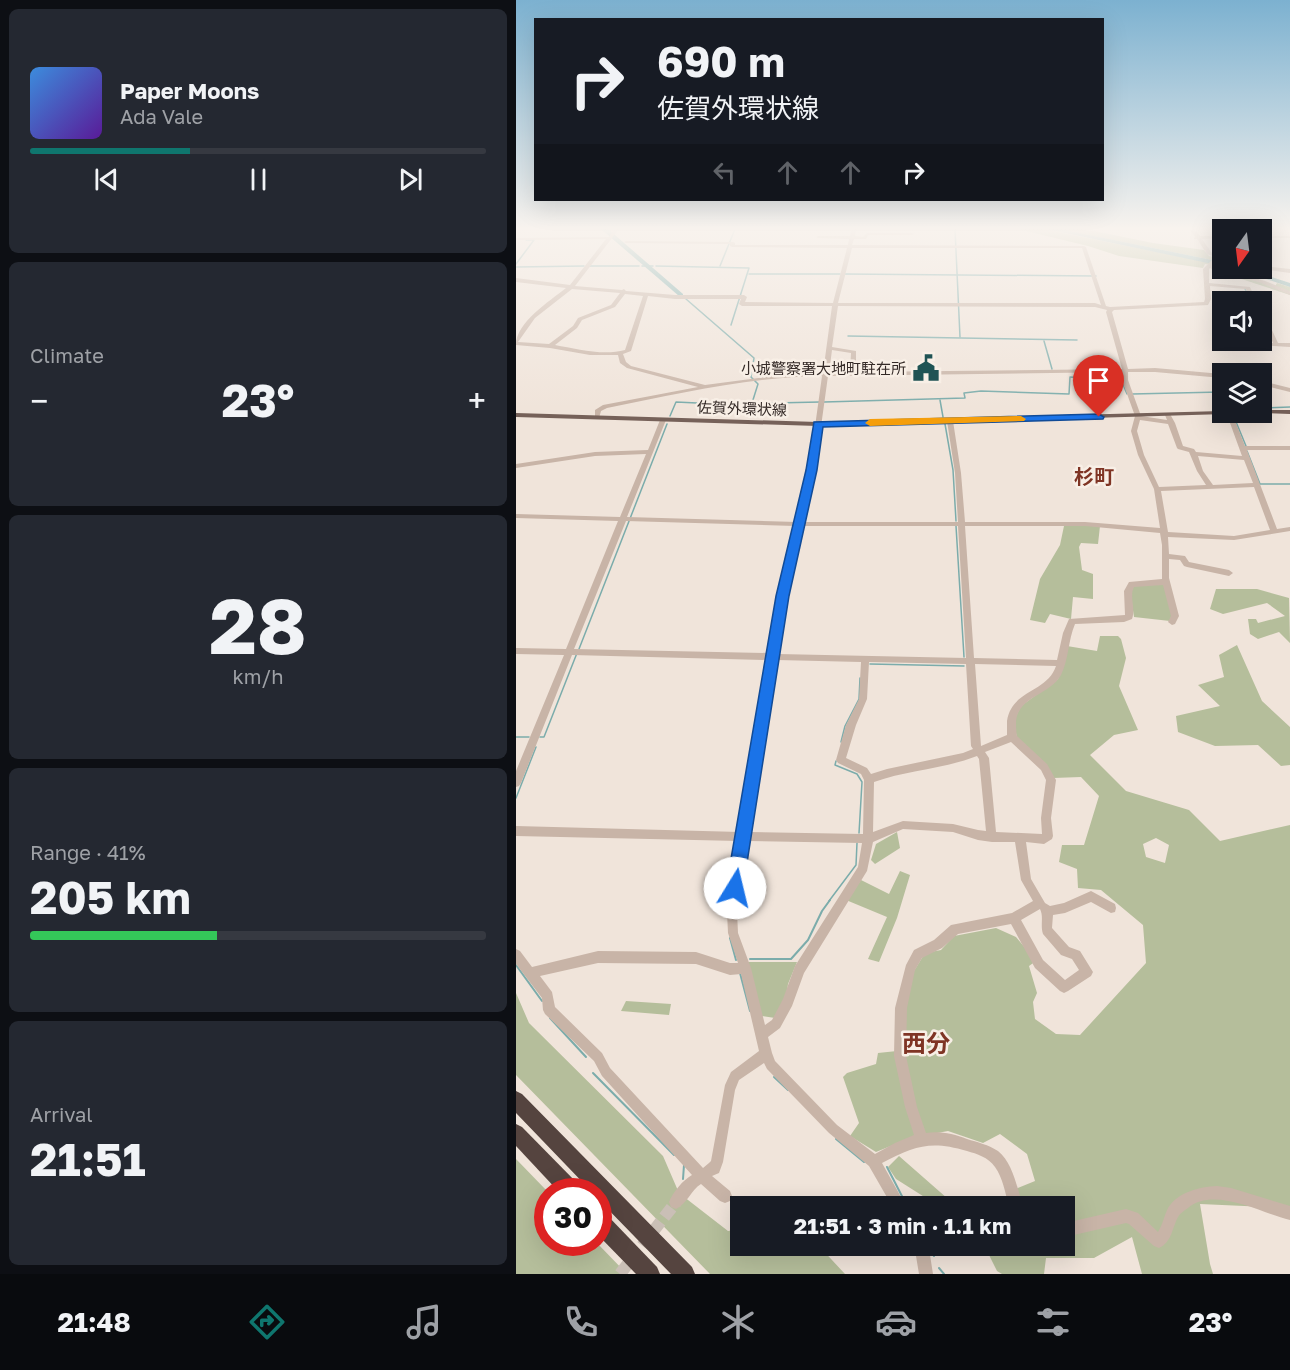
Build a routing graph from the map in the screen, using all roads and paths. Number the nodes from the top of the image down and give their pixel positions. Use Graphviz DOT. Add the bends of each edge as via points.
graph roads {
  1 [pos="569,288"];
  2 [pos="598,288"];
  3 [pos="839,288"];
  4 [pos="1099,288"];
  5 [pos="1207,288"];
  6 [pos="624,291"];
  7 [pos="646,294"];
  8 [pos="835,305"];
  9 [pos="1107,307"];
  10 [pos="516,326"];
  11 [pos="525,326"];
  12 [pos="1272,336"];
  13 [pos="516,342"];
  14 [pos="1272,344"];
  15 [pos="1276,344"];
  16 [pos="1290,345"];
  17 [pos="550,346"];
  18 [pos="829,348"];
  19 [pos="620,353"];
  20 [pos="1125,370"];
  21 [pos="853,374"];
  22 [pos="825,375"];
  23 [pos="1212,375"];
  24 [pos="704,386"];
  25 [pos="1272,386"];
  26 [pos="1290,390"];
  27 [pos="1272,412"];
  28 [pos="1290,412"];
  29 [pos="516,415"];
  30 [pos="1212,415"];
  31 [pos="597,417"];
  32 [pos="1138,417"];
  33 [pos="1170,419"];
  34 [pos="663,420"];
  35 [pos="950,421"];
  36 [pos="1233,423"];
  37 [pos="818,424"];
  38 [pos="1243,448"];
  39 [pos="1290,448"];
  40 [pos="650,452"];
  41 [pos="1194,454"];
  42 [pos="1247,458"];
  43 [pos="516,465"];
  44 [pos="1210,485"];
  45 [pos="1257,485"];
  46 [pos="1157,489"];
  47 [pos="516,516"];
  48 [pos="622,519"];
  49 [pos="799,524"];
  50 [pos="957,524"];
  51 [pos="1290,529"];
  52 [pos="1163,532"];
  53 [pos="1275,532"];
  54 [pos="1166,556"];
  55 [pos="1229,573"];
  56 [pos="1166,582"];
  57 [pos="1172,622"];
  58 [pos="516,651"];
  59 [pos="569,652"];
  60 [pos="773,658"];
  61 [pos="865,660"];
  62 [pos="972,662"];
  63 [pos="1059,663"];
  64 [pos="1012,737"];
  65 [pos="979,752"];
  66 [pos="869,780"];
  67 [pos="516,783"];
  68 [pos="516,831"];
  69 [pos="743,837"];
  70 [pos="992,837"];
  71 [pos="868,839"];
  72 [pos="1020,839"];
  73 [pos="1044,907"];
  74 [pos="1112,908"];
  75 [pos="1014,918"];
  76 [pos="516,955"];
  77 [pos="745,968"];
  78 [pos="530,973"];
  79 [pos="762,1034"];
  80 [pos="766,1054"];
  81 [pos="516,1100"];
  82 [pos="516,1133"];
  83 [pos="922,1139"];
  84 [pos="874,1161"];
  85 [pos="702,1176"];
  86 [pos="559,1178"];
  87 [pos="725,1196"];
  88 [pos="893,1196"];
  89 [pos="1012,1196"];
  90 [pos="676,1202"];
  91 [pos="1290,1213"];
  92 [pos="1075,1228"];
  93 [pos="612,1235"];
  94 [pos="923,1256"];
  95 [pos="650,1274"];
  96 [pos="685,1274"];
  97 [pos="926,1274"];
  1 -- 11 [label="street"];
  2 -- 6 [label="street"];
  3 -- 8 [label="street"];
  4 -- 9 [label="street"];
  5 -- 9 [label="street" via="1208,302 1203,305"];
  6 -- 7 [label="street"];
  6 -- 17 [label="street" via="613,306 580,319"];
  7 -- 8 [label="street" via="744,297 742,304"];
  7 -- 19 [label="street" via="628,351"];
  8 -- 9 [label="street"];
  8 -- 18 [label="street"];
  9 -- 20 [label="street"];
  10 -- 11 [label="street"];
  11 -- 13 [label="street"];
  12 -- 15 [label="street"];
  13 -- 17 [label="street"];
  14 -- 15 [label="street"];
  15 -- 16 [label="street"];
  17 -- 19 [label="street"];
  18 -- 21 [label="street" via="854,352"];
  18 -- 22 [label="street"];
  19 -- 24 [label="street" via="628,367"];
  20 -- 21 [label="street"];
  20 -- 23 [label="street"];
  20 -- 32 [label="street"];
  21 -- 22 [label="street"];
  22 -- 24 [label="street"];
  22 -- 37 [label="street"];
  24 -- 31 [label="street" via="605,406 598,410"];
  25 -- 26 [label="street"];
  27 -- 28 [label="main road"];
  29 -- 31 [label="main road, 佐賀外環状線"];
  30 -- 33 [label="main road, 佐賀外環状線"];
  31 -- 34 [label="main road, 佐賀外環状線"];
  32 -- 33 [label="main road, 佐賀外環状線"];
  32 -- 35 [label="main road, 佐賀外環状線"];
  32 -- 46 [label="street" via="1134,431"];
  33 -- 41 [label="street" via="1180,448"];
  34 -- 37 [label="main road, 佐賀外環状線"];
  34 -- 40 [label="street"];
  35 -- 37 [label="main road, 佐賀外環状線"];
  35 -- 50 [label="street" via="958,473"];
  36 -- 38 [label="street"];
  37 -- 49 [label="street"];
  38 -- 39 [label="street"];
  38 -- 42 [label="street"];
  40 -- 43 [label="street" via="595,454"];
  40 -- 48 [label="street"];
  41 -- 42 [label="street"];
  41 -- 44 [label="street"];
  42 -- 45 [label="street"];
  44 -- 45 [label="street"];
  44 -- 46 [label="street"];
  45 -- 53 [label="street"];
  46 -- 52 [label="street"];
  47 -- 48 [label="street"];
  48 -- 49 [label="street"];
  48 -- 59 [label="street"];
  49 -- 50 [label="street"];
  49 -- 60 [label="street"];
  50 -- 52 [label="street" via="1084,524"];
  50 -- 62 [label="street"];
  51 -- 53 [label="street"];
  52 -- 53 [label="street" via="1226,538"];
  52 -- 54 [label="street"];
  54 -- 55 [label="street"];
  54 -- 56 [label="street"];
  56 -- 57 [label="street" via="1174,606"];
  56 -- 63 [label="street" via="1132,584 1128,591 1129,617 1071,621"];
  58 -- 59 [label="street"];
  59 -- 60 [label="street"];
  59 -- 67 [label="street"];
  60 -- 61 [label="street"];
  60 -- 69 [label="street"];
  61 -- 62 [label="street"];
  61 -- 66 [label="street" via="863,699 842,760 864,771"];
  62 -- 63 [label="street"];
  62 -- 65 [label="street"];
  63 -- 64 [label="street" via="1058,673 1028,695 1013,712"];
  64 -- 65 [label="street"];
  64 -- 72 [label="street" via="1044,767 1051,780 1048,836"];
  65 -- 66 [label="street"];
  65 -- 70 [label="street" via="984,758"];
  66 -- 71 [label="street"];
  68 -- 69 [label="street"];
  69 -- 71 [label="street"];
  69 -- 77 [label="street" via="732,912 733,933"];
  70 -- 71 [label="street" via="953,828 903,825"];
  70 -- 72 [label="street"];
  71 -- 79 [label="street" via="863,868 799,970 776,1024"];
  72 -- 73 [label="street" via="1026,880"];
  73 -- 74 [label="street" via="1065,908 1091,896"];
  73 -- 75 [label="street"];
  73 -- 75 [label="street" via="1047,930 1065,951 1076,955 1087,972 1064,987 1040,964"];
  75 -- 83 [label="street" via="955,929 918,954 910,969 901,1008 900,1056"];
  76 -- 78 [label="street"];
  77 -- 78 [label="street" via="730,969 696,958 598,957"];
  77 -- 79 [label="street"];
  78 -- 85 [label="street" via="548,996 549,1010 598,1057 606,1072"];
  79 -- 80 [label="street"];
  80 -- 84 [label="street" via="778,1074 833,1129"];
  80 -- 85 [label="street" via="735,1076 729,1089 717,1162"];
  81 -- 96 [label="highway"];
  82 -- 86 [label="highway"];
  83 -- 84 [label="street"];
  83 -- 89 [label="street" via="947,1138 994,1155"];
  84 -- 88 [label="street"];
  85 -- 87 [label="street"];
  85 -- 90 [label="street"];
  91 -- 92 [label="street" via="1210,1190 1175,1210 1159,1241 1126,1216"];
  93 -- 95 [label="highway"];
  94 -- 97 [label="street"];
}
